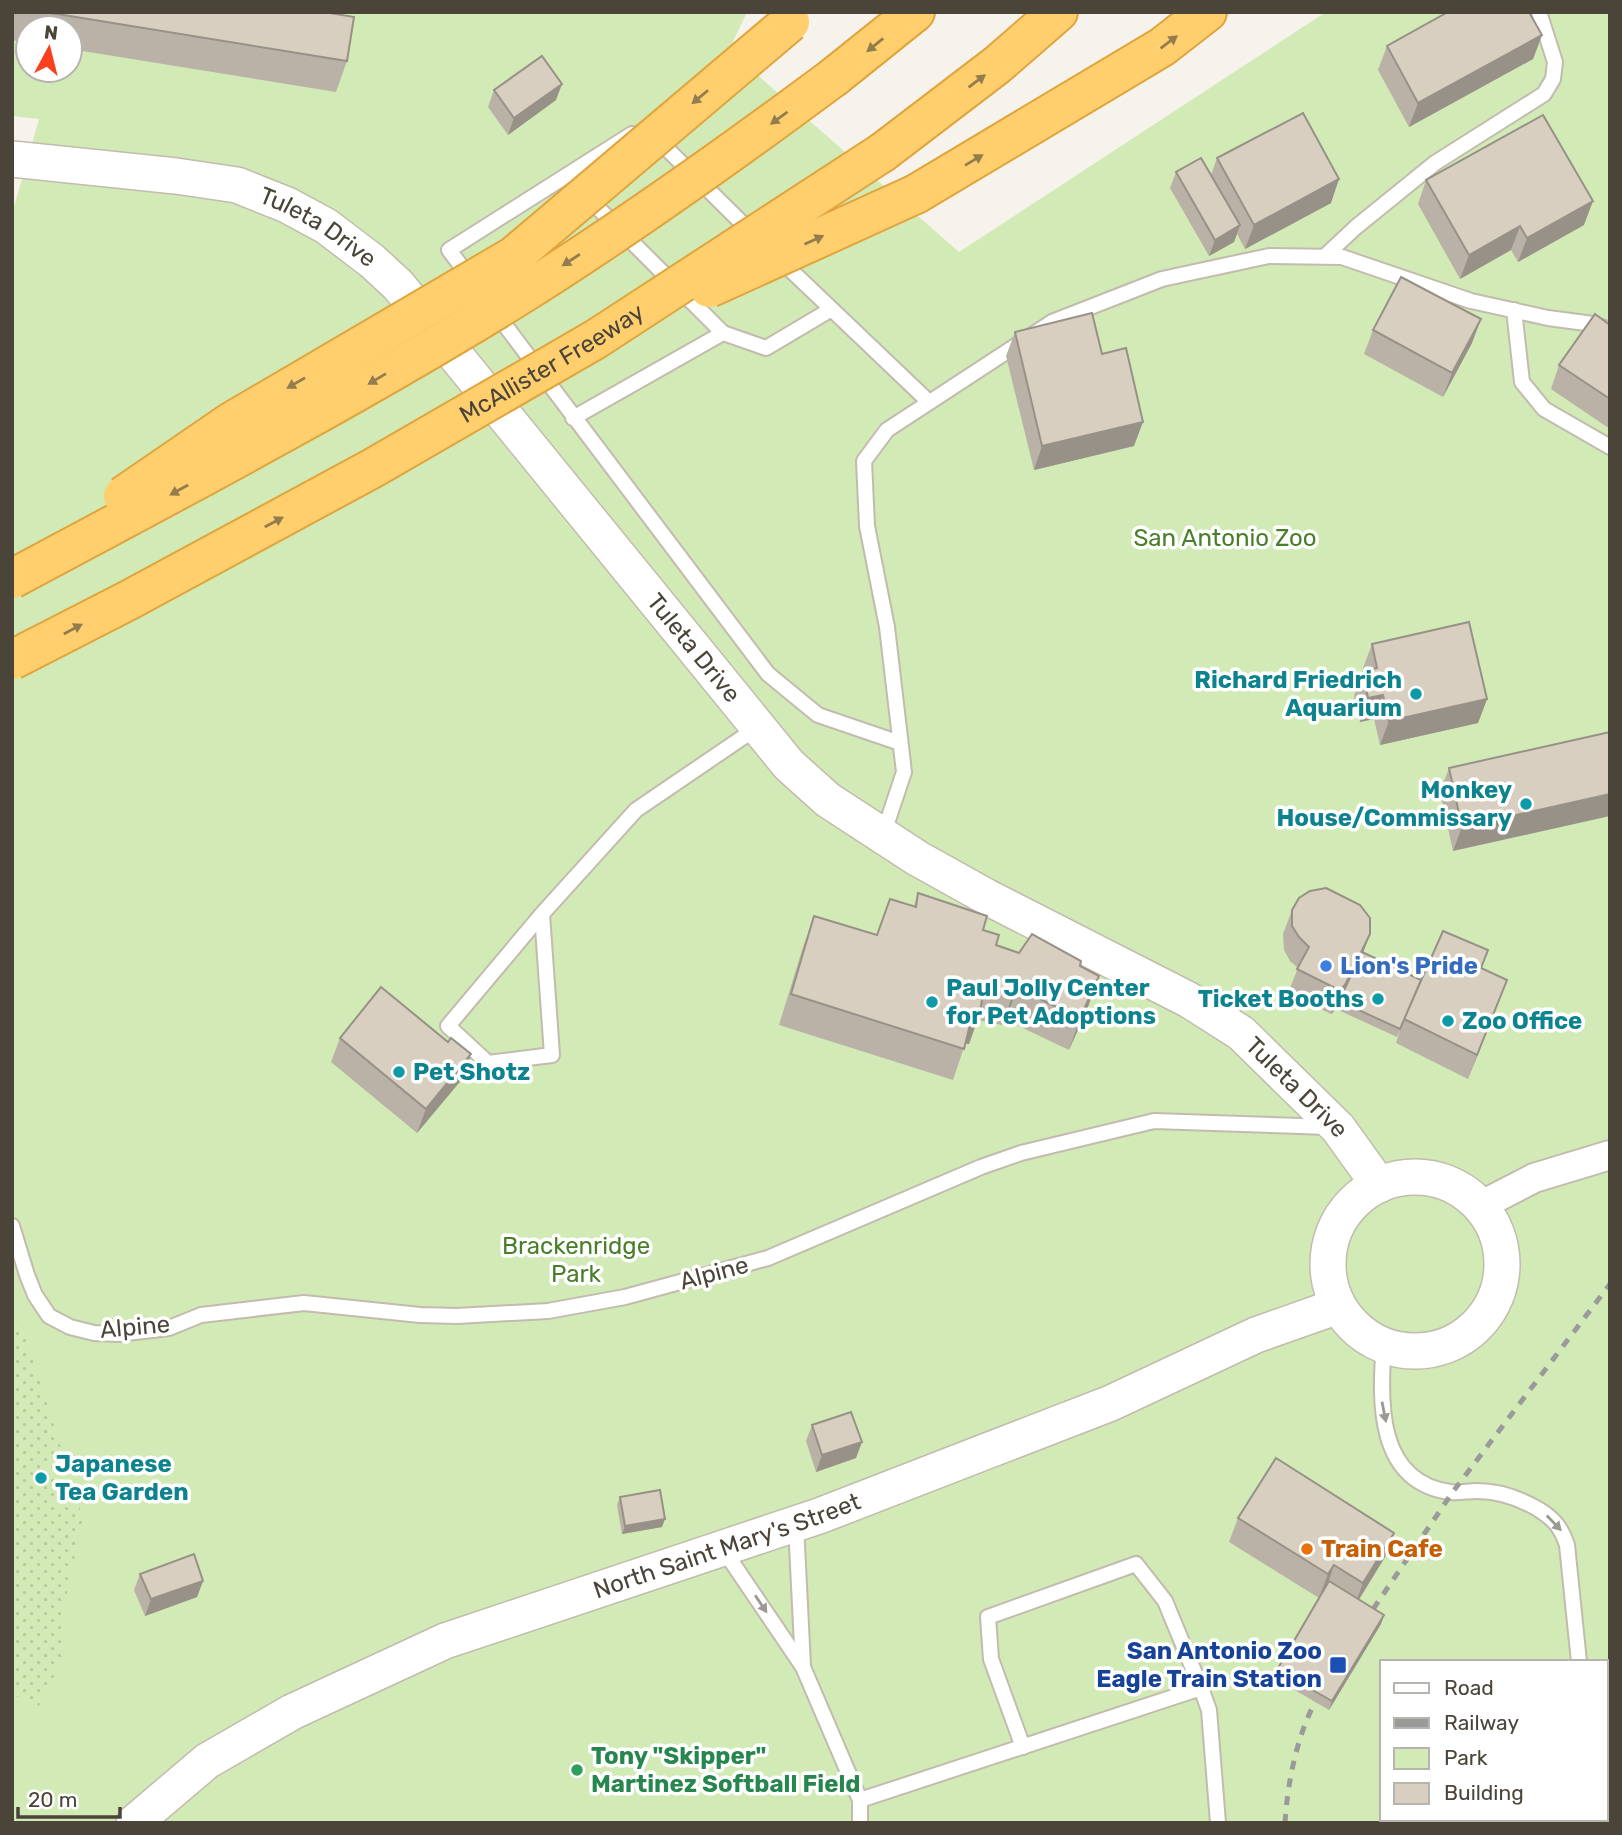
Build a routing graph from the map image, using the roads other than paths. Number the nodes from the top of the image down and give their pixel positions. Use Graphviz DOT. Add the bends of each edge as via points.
graph roads {
  1 [pos="915,12"];
  2 [pos="1058,12"];
  3 [pos="1207,12"];
  4 [pos="1539,12"];
  5 [pos="794,17"];
  6 [pos="12,159"];
  7 [pos="566,176"];
  8 [pos="1325,256"];
  9 [pos="830,310"];
  10 [pos="1514,310"];
  11 [pos="1610,330"];
  12 [pos="723,333"];
  13 [pos="596,340"];
  14 [pos="929,402"];
  15 [pos="573,418"];
  16 [pos="1610,447"];
  17 [pos="12,572"];
  18 [pos="12,579"];
  19 [pos="12,660"];
  20 [pos="758,727"];
  21 [pos="900,743"];
  22 [pos="882,836"];
  23 [pos="542,914"];
  24 [pos="1338,1128"];
  25 [pos="1610,1154"];
  26 [pos="1379,1185"];
  27 [pos="1480,1206"];
  28 [pos="12,1226"];
  29 [pos="1338,1306"];
  30 [pos="1384,1344"];
  31 [pos="796,1524"];
  32 [pos="722,1548"];
  33 [pos="1579,1660"];
  34 [pos="803,1667"];
  35 [pos="1201,1688"];
  36 [pos="1023,1747"];
  37 [pos="860,1800"];
  38 [pos="134,1823"];
  39 [pos="860,1823"];
  40 [pos="1219,1823"];
  1 -- 18 [label="highway, one-way, bridge" via="703,173 512,299 165,498"];
  13 -- 2 [label="highway, McAllister Freeway, one-way, bridge" via="883,152 998,65"];
  13 -- 3 [label="highway, one-way, bridge" via="916,194 1162,47"];
  4 -- 8 [label="lane" via="1555,62 1553,79 1544,94 1435,163"];
  5 -- 17 [label="highway, one-way, bridge" via="514,256 231,422"];
  6 -- 20 [label="street, Tuleta Drive" via="237,185 326,226 363,254 398,285"];
  7 -- 9 [label="lane" via="644,126"];
  7 -- 12 [label="lane"];
  7 -- 15 [label="lane" via="449,250"];
  8 -- 10 [label="lane" via="1342,257 1471,301"];
  8 -- 14 [label="lane" via="1269,256 1162,279 1052,322"];
  9 -- 12 [label="lane" via="766,348"];
  9 -- 14 [label="lane"];
  10 -- 11 [label="lane"];
  10 -- 16 [label="lane" via="1522,382 1544,409"];
  12 -- 15 [label="lane"];
  19 -- 13 [label="highway, McAllister Freeway, one-way, bridge" via="373,468"];
  14 -- 21 [label="lane" via="887,430 864,461 867,526 887,627"];
  15 -- 21 [label="lane" via="768,674 818,715"];
  20 -- 22 [label="street, Tuleta Drive" via="789,765 828,800"];
  20 -- 23 [label="lane" via="636,810"];
  21 -- 22 [label="lane" via="904,772"];
  22 -- 24 [label="street, Tuleta Drive" via="987,897 1189,1000 1241,1033"];
  23 -- 23 [label="lane" via="448,1026 488,1063 552,1055"];
  24 -- 26 [label="street, Tuleta Drive"];
  24 -- 28 [label="lane, Alpine" via="1154,1121 981,1167 768,1258 625,1297 548,1311 419,1315 304,1303 201,1315 169,1328 94,1333 48,1316 35,1295"];
  25 -- 27 [label="street" via="1534,1178"];
  26 -- 27 [label="street" via="1420,1177 1440,1181 1460,1189"];
  26 -- 29 [label="street" via="1355,1201 1338,1223 1329,1250 1329,1279"];
  27 -- 30 [label="street" via="1499,1238 1503,1261 1501,1284 1479,1324 1440,1348 1417,1351"];
  29 -- 30 [label="street" via="1354,1326"];
  29 -- 31 [label="street, North Saint Mary's Street" via="1256,1335 1111,1403"];
  30 -- 33 [label="lane, one-way" via="1382,1408 1392,1449 1403,1469 1417,1482 1452,1493 1479,1491 1515,1497 1555,1521 1562,1531"];
  31 -- 32 [label="street, North Saint Mary's Street"];
  31 -- 34 [label="lane"];
  32 -- 34 [label="lane, one-way"];
  32 -- 38 [label="street, North Saint Mary's Street" via="445,1640 292,1712 208,1761"];
  34 -- 37 [label="lane"];
  35 -- 36 [label="lane"];
  35 -- 36 [label="lane" via="1165,1601 1136,1564 988,1617 991,1659"];
  35 -- 40 [label="lane" via="1209,1710"];
  36 -- 37 [label="lane"];
  37 -- 39 [label="lane"];
}
